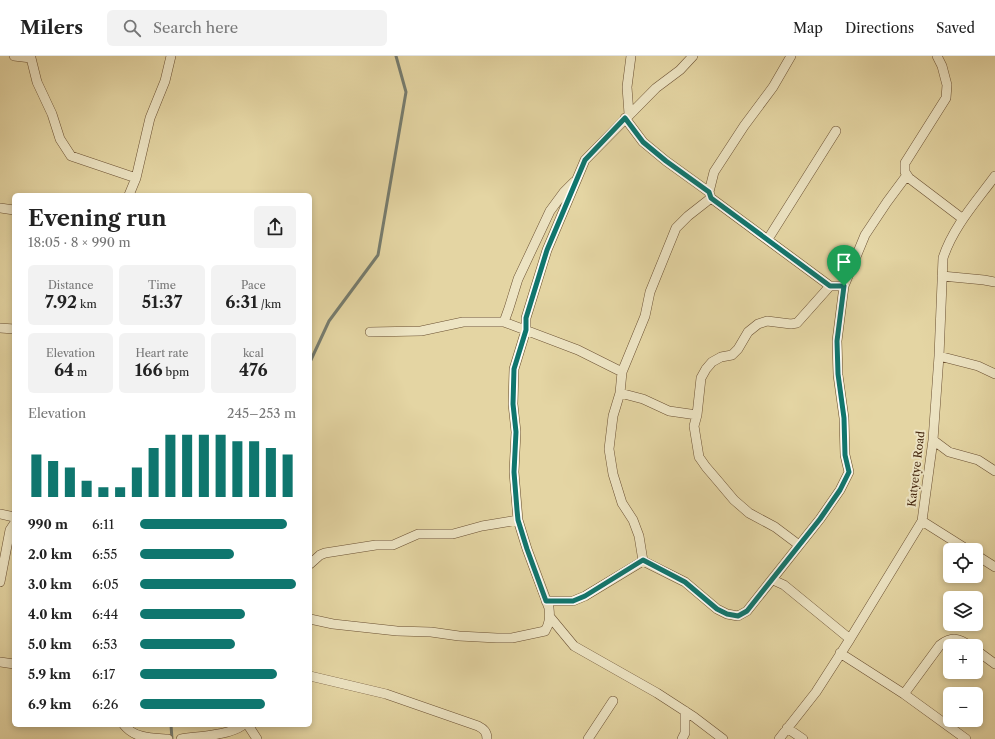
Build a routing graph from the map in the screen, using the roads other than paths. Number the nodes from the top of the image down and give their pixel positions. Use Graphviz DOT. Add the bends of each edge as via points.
graph roads {
  1 [pos="14,56"];
  2 [pos="171,56"];
  3 [pos="631,56"];
  4 [pos="692,56"];
  5 [pos="791,56"];
  6 [pos="938,56"];
  7 [pos="30,57"];
  8 [pos="627,116"];
  9 [pos="836,131"];
  10 [pos="907,175"];
  11 [pos="136,178"];
  12 [pos="577,179"];
  13 [pos="994,180"];
  14 [pos="130,193"];
  15 [pos="710,195"];
  16 [pos="0,208"];
  17 [pos="12,210"];
  18 [pos="963,219"];
  19 [pos="768,240"];
  20 [pos="942,276"];
  21 [pos="995,282"];
  22 [pos="830,286"];
  23 [pos="844,286"];
  24 [pos="504,322"];
  25 [pos="0,328"];
  26 [pos="12,328"];
  27 [pos="526,330"];
  28 [pos="370,332"];
  29 [pos="938,356"];
  30 [pos="622,372"];
  31 [pos="995,374"];
  32 [pos="620,393"];
  33 [pos="697,415"];
  34 [pos="933,440"];
  35 [pos="995,471"];
  36 [pos="0,514"];
  37 [pos="12,517"];
  38 [pos="518,520"];
  39 [pos="922,521"];
  40 [pos="12,527"];
  41 [pos="957,543"];
  42 [pos="799,545"];
  43 [pos="983,559"];
  44 [pos="643,560"];
  45 [pos="312,562"];
  46 [pos="995,567"];
  47 [pos="773,580"];
  48 [pos="0,582"];
  49 [pos="546,601"];
  50 [pos="550,617"];
  51 [pos="312,619"];
  52 [pos="850,639"];
  53 [pos="943,643"];
  54 [pos="840,654"];
  55 [pos="983,655"];
  56 [pos="0,662"];
  57 [pos="12,664"];
  58 [pos="995,664"];
  59 [pos="312,676"];
  60 [pos="904,694"];
  61 [pos="613,701"];
  62 [pos="685,711"];
  63 [pos="127,727"];
  64 [pos="240,727"];
  65 [pos="249,727"];
  66 [pos="787,728"];
  67 [pos="161,739"];
  68 [pos="168,739"];
  69 [pos="181,739"];
  70 [pos="257,739"];
  71 [pos="488,739"];
  72 [pos="588,739"];
  73 [pos="682,739"];
  74 [pos="723,739"];
  75 [pos="779,739"];
  76 [pos="803,739"];
  77 [pos="966,739"];
  1 -- 7 [label="street"];
  2 -- 11 [label="street" via="165,81 150,118"];
  3 -- 8 [label="street"];
  4 -- 8 [label="street" via="680,70 656,88"];
  5 -- 15 [label="street" via="773,87 714,172"];
  6 -- 10 [label="street" via="947,85 946,98 905,163"];
  7 -- 11 [label="street" via="37,82 68,153"];
  8 -- 12 [label="street" via="585,160"];
  8 -- 15 [label="street" via="643,142"];
  9 -- 19 [label="street"];
  10 -- 18 [label="street"];
  10 -- 23 [label="street" via="865,235"];
  11 -- 14 [label="street"];
  12 -- 24 [label="street" via="550,211 518,279"];
  12 -- 27 [label="street" via="547,250 526,318"];
  13 -- 18 [label="street, Katyetye Road"];
  15 -- 19 [label="street"];
  15 -- 30 [label="street" via="676,228"];
  16 -- 17 [label="street"];
  18 -- 20 [label="street, Katyetye Road" via="947,244"];
  19 -- 22 [label="street"];
  20 -- 21 [label="street"];
  20 -- 29 [label="street, Katyetye Road"];
  22 -- 23 [label="street"];
  22 -- 33 [label="street" via="797,323 767,321 758,324 748,332 732,355 720,357 712,362 701,378"];
  23 -- 42 [label="street" via="837,341 845,455 849,472 840,490"];
  24 -- 27 [label="street"];
  24 -- 28 [label="street" via="463,322 422,331"];
  25 -- 26 [label="street"];
  27 -- 30 [label="street" via="578,350"];
  27 -- 38 [label="street" via="514,369 514,472"];
  29 -- 31 [label="street" via="978,366"];
  29 -- 34 [label="street, Katyetye Road"];
  30 -- 32 [label="street"];
  32 -- 33 [label="street" via="643,399 669,411"];
  32 -- 44 [label="street" via="613,416 609,448 613,474 622,502 639,536"];
  33 -- 42 [label="street" via="694,426 699,457 706,467 734,500 749,513 775,527"];
  34 -- 35 [label="street" via="949,452 978,460"];
  34 -- 39 [label="street, Katyetye Road"];
  36 -- 37 [label="street"];
  38 -- 45 [label="street" via="453,534 418,534 393,545 325,553"];
  38 -- 49 [label="street"];
  39 -- 41 [label="street"];
  39 -- 52 [label="street, Katyetye Road"];
  40 -- 48 [label="street"];
  42 -- 47 [label="street"];
  43 -- 46 [label="street"];
  44 -- 47 [label="street" via="685,582 717,609 738,616 747,611"];
  44 -- 49 [label="street" via="585,596 573,601"];
  47 -- 52 [label="street" via="784,585"];
  49 -- 50 [label="street"];
  50 -- 51 [label="street" via="545,631 512,638 397,631"];
  50 -- 62 [label="street" via="574,646"];
  52 -- 54 [label="street, Katyetye Road"];
  53 -- 60 [label="street"];
  54 -- 60 [label="street"];
  54 -- 66 [label="street, Katyetye Road" via="816,692"];
  55 -- 58 [label="street"];
  56 -- 57 [label="street"];
  59 -- 71 [label="street" via="386,694 429,708 478,726 486,732"];
  60 -- 77 [label="street"];
  61 -- 72 [label="street"];
  62 -- 73 [label="street" via="685,733"];
  62 -- 74 [label="street"];
  63 -- 67 [label="street" via="148,739"];
  64 -- 69 [label="street"];
  65 -- 70 [label="street"];
  66 -- 75 [label="street, Katyetye Road"];
  66 -- 76 [label="street"];
  67 -- 68 [label="street"];
}
